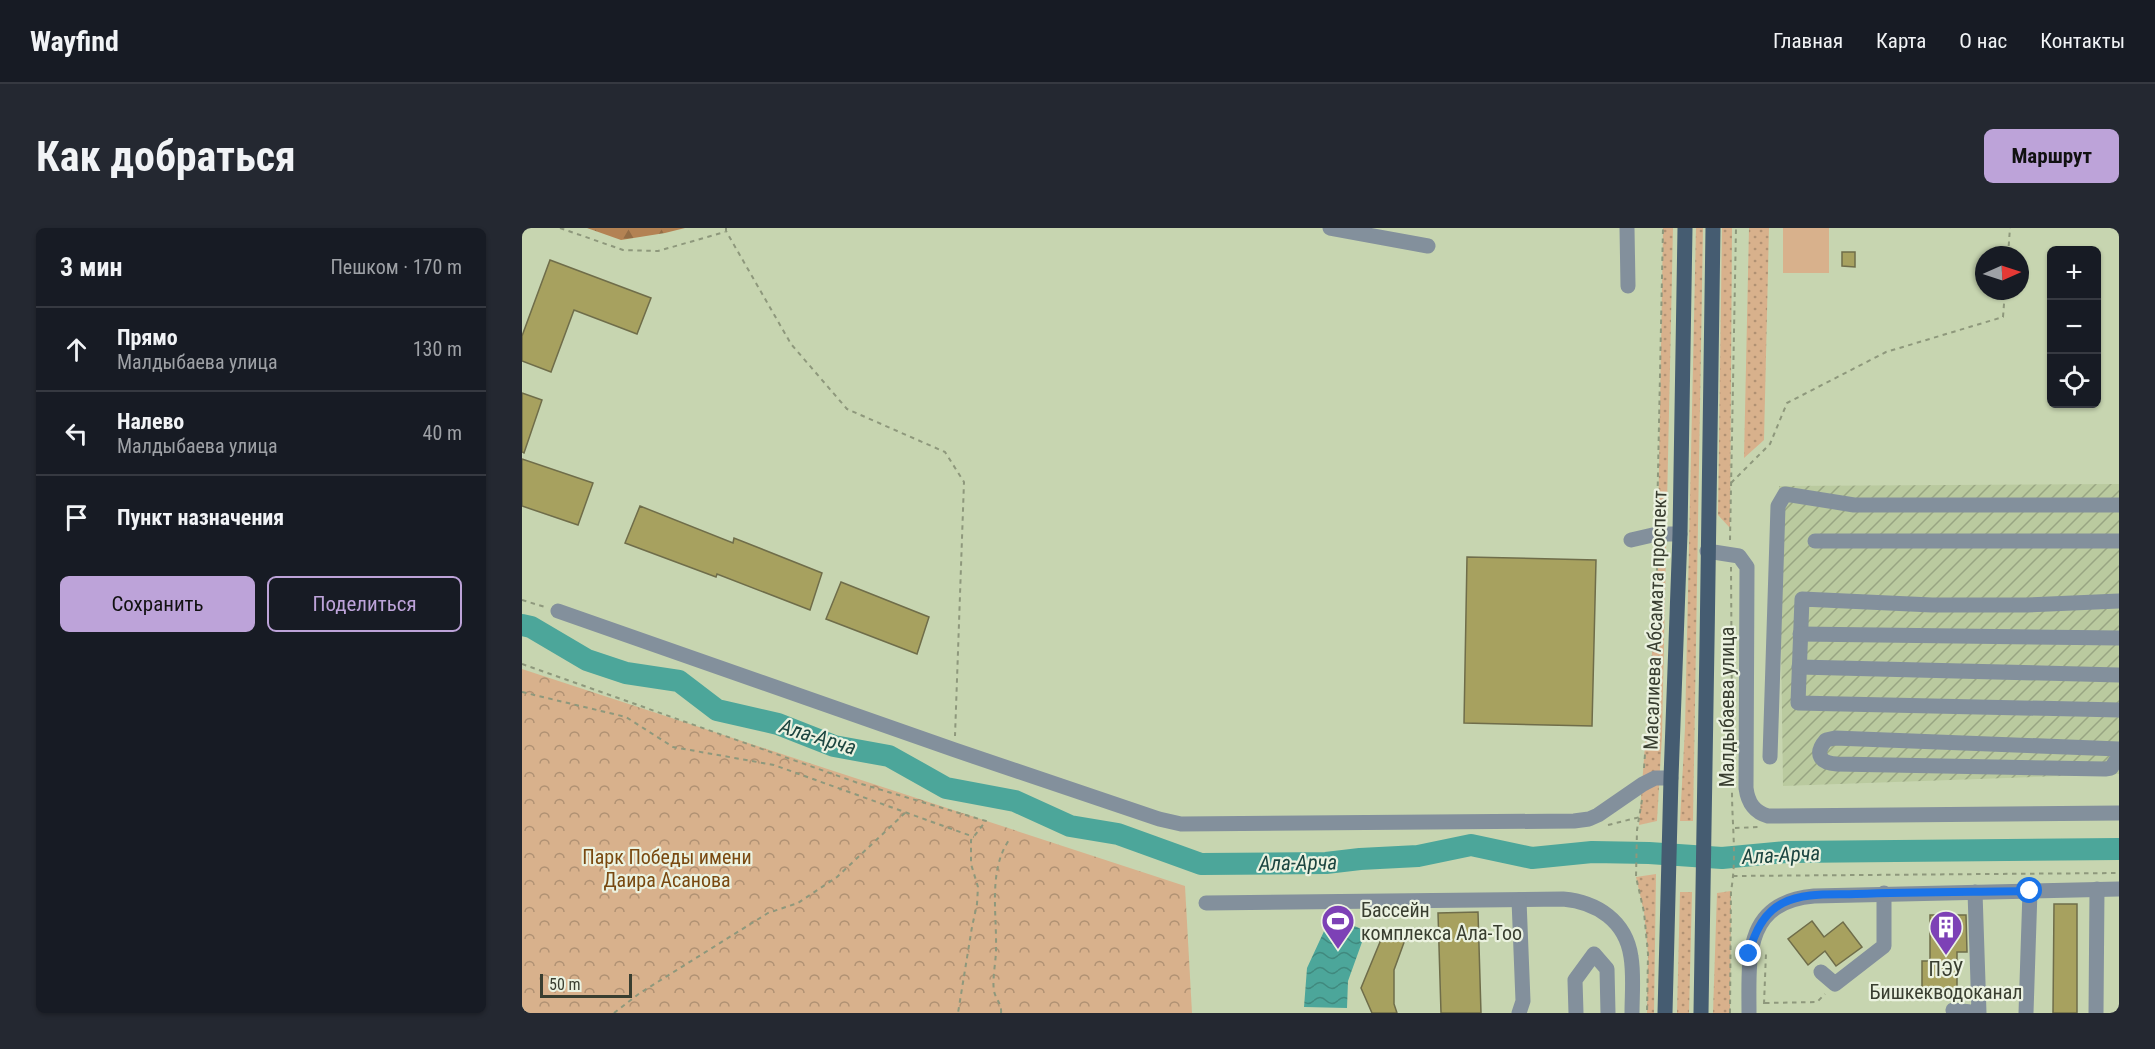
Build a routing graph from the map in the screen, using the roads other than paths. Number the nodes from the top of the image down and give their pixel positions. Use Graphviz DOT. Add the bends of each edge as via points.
graph roads {
  1 [pos="1330,228"];
  2 [pos="1627,228"];
  3 [pos="1685,228"];
  4 [pos="1713,228"];
  5 [pos="1428,246"];
  6 [pos="1628,286"];
  7 [pos="2119,505"];
  8 [pos="1680,534"];
  9 [pos="1631,540"];
  10 [pos="1815,541"];
  11 [pos="2119,541"];
  12 [pos="1707,551"];
  13 [pos="2119,601"];
  14 [pos="558,612"];
  15 [pos="1800,634"];
  16 [pos="2119,638"];
  17 [pos="1799,667"];
  18 [pos="2119,675"];
  19 [pos="2119,710"];
  20 [pos="2119,749"];
  21 [pos="2119,756"];
  22 [pos="1770,757"];
  23 [pos="1671,778"];
  24 [pos="2119,813"];
  25 [pos="2119,889"];
  26 [pos="2097,890"];
  27 [pos="2030,891"];
  28 [pos="1975,892"];
  29 [pos="1884,893"];
  30 [pos="1519,900"];
  31 [pos="1206,903"];
  32 [pos="1821,972"];
  33 [pos="1953,1010"];
  34 [pos="1519,1013"];
  35 [pos="1576,1013"];
  36 [pos="1608,1013"];
  37 [pos="1632,1013"];
  38 [pos="1665,1013"];
  39 [pos="1701,1013"];
  40 [pos="1749,1013"];
  41 [pos="1979,1013"];
  42 [pos="2026,1013"];
  43 [pos="2096,1013"];
  1 -- 5 [label="street"];
  2 -- 6 [label="street"];
  3 -- 8 [label="main road, Масалиева Абсамата проспект"];
  4 -- 12 [label="main road"];
  7 -- 22 [label="street" via="1854,505 1785,494 1778,506"];
  8 -- 9 [label="street"];
  8 -- 23 [label="main road, Масалиева Абсамата проспект"];
  10 -- 11 [label="street"];
  12 -- 24 [label="street, Малдыбаева улица" via="1739,556 1748,575 1746,788 1750,804 1761,814"];
  12 -- 39 [label="main road"];
  13 -- 15 [label="street" via="1932,605 1802,599"];
  14 -- 23 [label="street" via="1181,824 1589,819 1643,784 1655,778"];
  15 -- 16 [label="street"];
  15 -- 17 [label="street"];
  17 -- 18 [label="street"];
  17 -- 19 [label="street" via="1798,703"];
  20 -- 21 [label="street" via="1835,738 1826,740 1820,753 1828,764 2105,769 2112,768"];
  23 -- 38 [label="main road, Масалиева Абсамата проспект"];
  25 -- 26 [label="street"];
  26 -- 27 [label="street"];
  26 -- 43 [label="street"];
  27 -- 28 [label="street"];
  27 -- 42 [label="street"];
  28 -- 29 [label="street"];
  28 -- 41 [label="street"];
  29 -- 32 [label="street" via="1884,946 1835,984"];
  29 -- 40 [label="street" via="1803,897 1786,901 1770,912 1758,927 1749,954"];
  30 -- 31 [label="street"];
  30 -- 34 [label="street" via="1523,1001"];
  30 -- 37 [label="street" via="1582,901 1614,920 1631,954"];
  33 -- 41 [label="street"];
  35 -- 36 [label="street" via="1575,980 1594,954 1607,969"];
}
